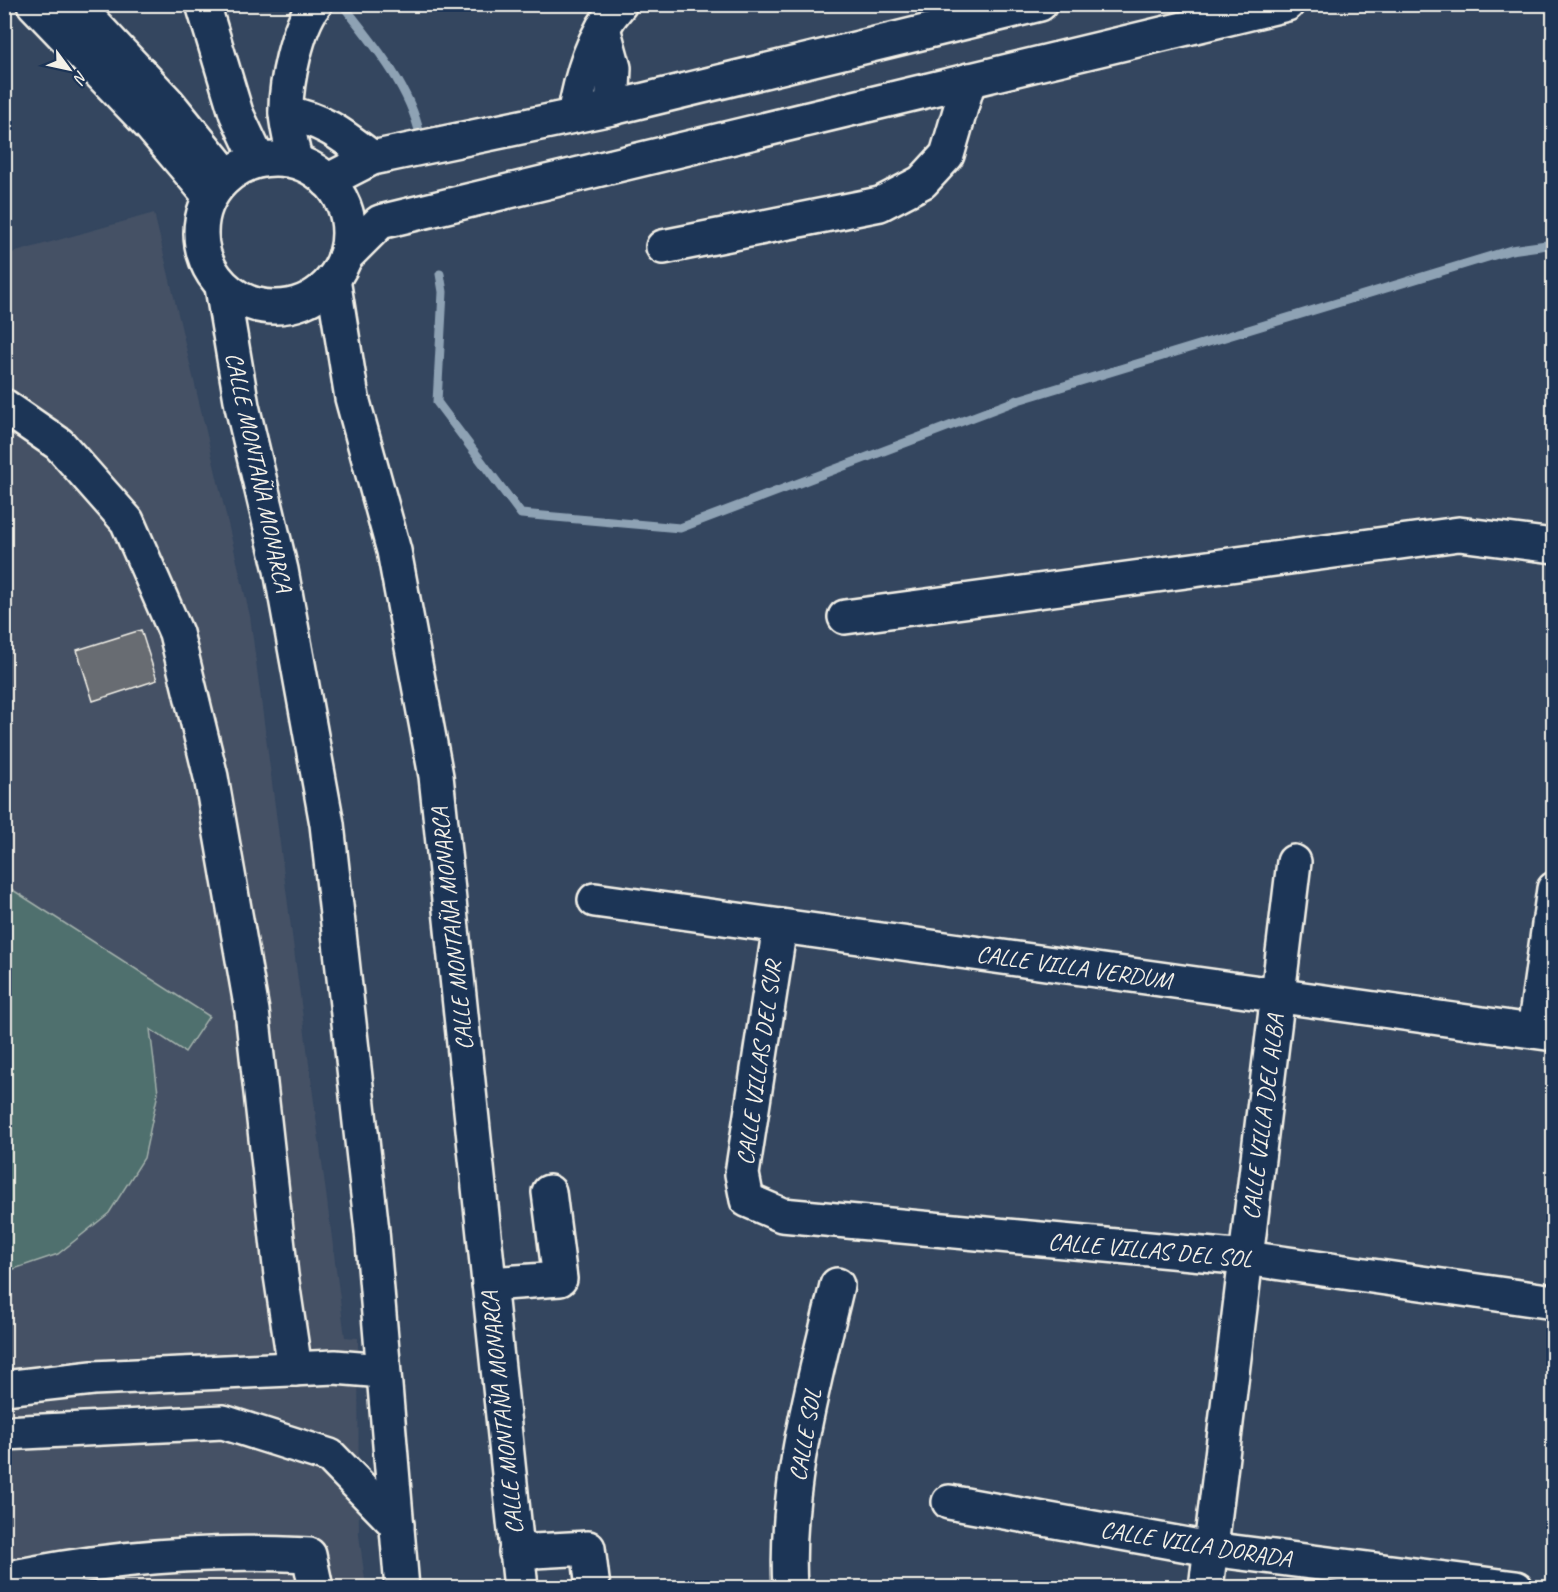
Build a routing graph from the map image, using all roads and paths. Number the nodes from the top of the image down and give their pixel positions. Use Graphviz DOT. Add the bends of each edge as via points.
graph roads {
  1 [pos="34,4"];
  2 [pos="75,4"];
  3 [pos="1040,4"];
  4 [pos="1287,4"];
  5 [pos="211,5"];
  6 [pos="312,7"];
  7 [pos="612,16"];
  8 [pos="969,81"];
  9 [pos="612,108"];
  10 [pos="286,113"];
  11 [pos="574,116"];
  12 [pos="372,158"];
  13 [pos="258,160"];
  14 [pos="295,160"];
  15 [pos="327,181"];
  16 [pos="219,186"];
  17 [pos="663,247"];
  18 [pos="339,268"];
  19 [pos="222,287"];
  20 [pos="4,406"];
  21 [pos="1554,546"];
  22 [pos="845,617"];
  23 [pos="1294,862"];
  24 [pos="1554,889"];
  25 [pos="595,900"];
  26 [pos="780,926"];
  27 [pos="1277,995"];
  28 [pos="1544,1033"];
  29 [pos="549,1192"];
  30 [pos="747,1200"];
  31 [pos="1246,1258"];
  32 [pos="489,1284"];
  33 [pos="837,1286"];
  34 [pos="1554,1302"];
  35 [pos="295,1369"];
  36 [pos="384,1371"];
  37 [pos="4,1388"];
  38 [pos="4,1433"];
  39 [pos="949,1502"];
  40 [pos="397,1525"];
  41 [pos="1210,1549"];
  42 [pos="516,1552"];
  43 [pos="4,1579"];
  44 [pos="316,1587"];
  45 [pos="402,1587"];
  46 [pos="520,1587"];
  47 [pos="593,1587"];
  48 [pos="790,1587"];
  49 [pos="1206,1587"];
  50 [pos="1516,1587"];
  1 -- 16 [label="main road" via="150,126"];
  2 -- 16 [label="main road" via="168,103"];
  3 -- 9 [label="main road"];
  4 -- 8 [label="main road"];
  5 -- 13 [label="main road" via="236,113"];
  6 -- 10 [label="main road" via="293,61"];
  7 -- 9 [label="main road"];
  7 -- 11 [label="main road" via="582,73"];
  8 -- 17 [label="main road" via="947,155 922,182 880,204"];
  8 -- 18 [label="main road" via="380,222"];
  9 -- 11 [label="main road"];
  10 -- 12 [label="main road" via="327,124"];
  10 -- 14 [label="main road"];
  11 -- 12 [label="main road"];
  12 -- 15 [label="main road"];
  13 -- 14 [label="main road"];
  13 -- 16 [label="main road"];
  14 -- 15 [label="main road"];
  15 -- 18 [label="main road" via="340,197 347,216 349,237"];
  16 -- 19 [label="main road" via="202,217 201,242 207,266"];
  18 -- 19 [label="main road" via="315,296 292,306 267,308 242,301"];
  18 -- 32 [label="main road, CALLE MONTAÑA MONARCA" via="352,398 394,551 436,776"];
  19 -- 36 [label="main road, CALLE MONTAÑA MONARCA" via="242,406 281,570 327,824"];
  20 -- 35 [label="main road" via="59,444 127,521 176,633 211,777 252,1011"];
  21 -- 22 [label="main road" via="1459,534"];
  23 -- 27 [label="main road, CALLE VILLA DEL ALBA"];
  24 -- 28 [label="main road"];
  25 -- 26 [label="main road, CALLE VILLA VERDUM"];
  26 -- 27 [label="main road, CALLE VILLA VERDUM"];
  26 -- 30 [label="main road, CALLE VILLAS DEL SUR" via="742,1174"];
  27 -- 28 [label="main road, CALLE VILLA VERDUM"];
  27 -- 31 [label="main road, CALLE VILLA DEL ALBA"];
  29 -- 32 [label="main road" via="560,1279"];
  30 -- 31 [label="main road, CALLE VILLAS DEL SOL" via="782,1215"];
  31 -- 34 [label="main road, CALLE VILLAS DEL SOL"];
  31 -- 41 [label="main road, CALLE VILLA DEL ALBA"];
  32 -- 42 [label="main road, CALLE MONTAÑA MONARCA"];
  33 -- 48 [label="main road, CALLE SOL" via="800,1445 788,1557"];
  35 -- 36 [label="main road"];
  35 -- 37 [label="main road" via="93,1378"];
  36 -- 40 [label="main road, CALLE MONTAÑA MONARCA"];
  38 -- 40 [label="main road" via="223,1422 330,1456"];
  39 -- 41 [label="main road, CALLE VILLA DORADA"];
  40 -- 45 [label="main road, CALLE MONTAÑA MONARCA"];
  41 -- 49 [label="main road, CALLE VILLA DEL ALBA"];
  41 -- 50 [label="main road, CALLE VILLA DORADA"];
  42 -- 46 [label="main road, CALLE MONTAÑA MONARCA"];
  42 -- 47 [label="main road" via="588,1548"];
  43 -- 44 [label="main road" via="44,1570 177,1555 262,1552 309,1555"];
}
